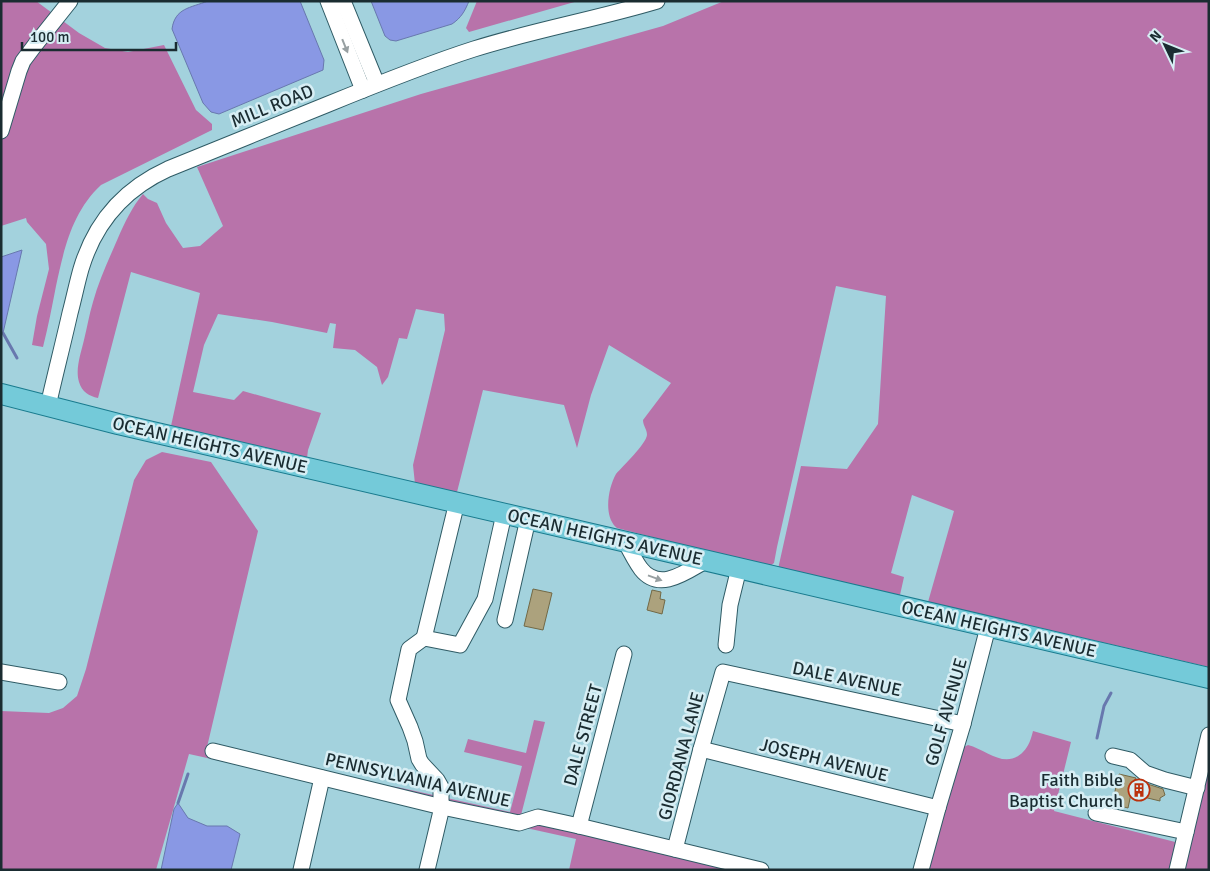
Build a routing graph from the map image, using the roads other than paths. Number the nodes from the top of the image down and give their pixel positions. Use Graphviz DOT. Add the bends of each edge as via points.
graph roads {
  1 [pos="70,1"];
  2 [pos="328,1"];
  3 [pos="343,1"];
  4 [pos="657,1"];
  5 [pos="377,84"];
  6 [pos="363,90"];
  7 [pos="1,131"];
  8 [pos="1,394"];
  9 [pos="48,406"];
  10 [pos="457,502"];
  11 [pos="504,514"];
  12 [pos="528,519"];
  13 [pos="626,542"];
  14 [pos="707,560"];
  15 [pos="739,568"];
  16 [pos="505,620"];
  17 [pos="988,627"];
  18 [pos="424,638"];
  19 [pos="726,645"];
  20 [pos="624,654"];
  21 [pos="1,672"];
  22 [pos="723,672"];
  23 [pos="1209,678"];
  24 [pos="59,682"];
  25 [pos="963,724"];
  26 [pos="1209,735"];
  27 [pos="701,749"];
  28 [pos="213,751"];
  29 [pos="1113,756"];
  30 [pos="322,778"];
  31 [pos="1196,788"];
  32 [pos="442,807"];
  33 [pos="938,808"];
  34 [pos="1096,813"];
  35 [pos="579,826"];
  36 [pos="1186,832"];
  37 [pos="675,849"];
  38 [pos="301,870"];
  39 [pos="427,870"];
  40 [pos="761,870"];
  41 [pos="921,870"];
  42 [pos="1177,870"];
  1 -- 7 [label="street" via="23,61"];
  2 -- 6 [label="street, one-way"];
  3 -- 5 [label="street"];
  4 -- 5 [label="street, MILL ROAD" via="496,42"];
  5 -- 6 [label="street, MILL ROAD"];
  6 -- 9 [label="street, MILL ROAD" via="168,169 124,197 90,244"];
  8 -- 9 [label="main road, OCEAN HEIGHTS AVENUE"];
  9 -- 10 [label="main road, OCEAN HEIGHTS AVENUE"];
  10 -- 11 [label="main road, OCEAN HEIGHTS AVENUE"];
  10 -- 18 [label="street"];
  11 -- 12 [label="main road, OCEAN HEIGHTS AVENUE"];
  11 -- 18 [label="street" via="485,598 460,644"];
  12 -- 13 [label="main road, OCEAN HEIGHTS AVENUE"];
  12 -- 16 [label="street"];
  13 -- 14 [label="main road, OCEAN HEIGHTS AVENUE"];
  13 -- 14 [label="street, one-way" via="641,568 650,577 662,581"];
  14 -- 15 [label="main road, OCEAN HEIGHTS AVENUE"];
  15 -- 17 [label="main road, OCEAN HEIGHTS AVENUE"];
  15 -- 19 [label="street" via="730,605"];
  17 -- 23 [label="main road, OCEAN HEIGHTS AVENUE"];
  17 -- 25 [label="street, GOLF AVENUE"];
  18 -- 32 [label="street" via="409,649 398,700 413,734 419,759 437,780"];
  20 -- 35 [label="street, DALE STREET"];
  21 -- 24 [label="street"];
  22 -- 25 [label="street, DALE AVENUE"];
  22 -- 27 [label="street, GIORDANA LANE"];
  25 -- 33 [label="street, GOLF AVENUE"];
  26 -- 31 [label="street"];
  27 -- 33 [label="street, JOSEPH AVENUE"];
  27 -- 37 [label="street, GIORDANA LANE"];
  28 -- 30 [label="street, PENNSYLVANIA AVENUE"];
  29 -- 31 [label="street" via="1130,760 1145,773"];
  30 -- 32 [label="street, PENNSYLVANIA AVENUE"];
  30 -- 38 [label="street"];
  31 -- 36 [label="street"];
  32 -- 35 [label="street, PENNSYLVANIA AVENUE" via="519,822 538,818"];
  32 -- 39 [label="street"];
  33 -- 41 [label="street"];
  34 -- 36 [label="street"];
  35 -- 37 [label="street, PENNSYLVANIA AVENUE"];
  36 -- 42 [label="street"];
  37 -- 40 [label="street, PENNSYLVANIA AVENUE"];
}
